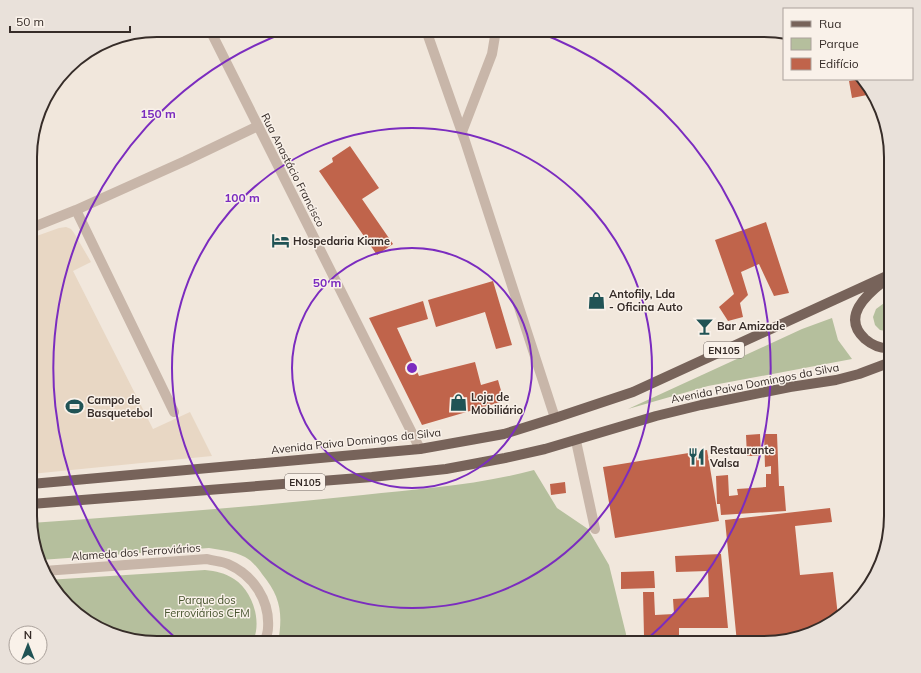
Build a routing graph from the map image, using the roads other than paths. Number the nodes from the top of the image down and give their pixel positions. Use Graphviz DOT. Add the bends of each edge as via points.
graph roads {
  1 [pos="214,37"];
  2 [pos="428,37"];
  3 [pos="495,37"];
  4 [pos="258,126"];
  5 [pos="462,132"];
  6 [pos="76,210"];
  7 [pos="37,226"];
  8 [pos="884,278"];
  9 [pos="884,281"];
  10 [pos="884,348"];
  11 [pos="884,365"];
  12 [pos="174,412"];
  13 [pos="555,418"];
  14 [pos="576,441"];
  15 [pos="420,449"];
  16 [pos="37,483"];
  17 [pos="37,504"];
  18 [pos="595,529"];
  19 [pos="50,571"];
  20 [pos="266,636"];
  1 -- 4 [label="street, Rua Anastácio Francisco"];
  2 -- 5 [label="street"];
  3 -- 5 [label="street" via="492,54"];
  4 -- 6 [label="street"];
  4 -- 15 [label="street, Rua Anastácio Francisco"];
  5 -- 13 [label="street"];
  6 -- 7 [label="street"];
  6 -- 12 [label="street"];
  8 -- 13 [label="main road, Avenida Paiva Domingos da Silva / EN105" via="633,392"];
  9 -- 10 [label="main road" via="868,294 857,309 855,322 859,333 871,344"];
  11 -- 14 [label="main road, Avenida Paiva Domingos da Silva / EN105" via="836,380 790,386 656,416"];
  13 -- 15 [label="main road, Avenida Paiva Domingos da Silva / EN105" via="504,434"];
  14 -- 17 [label="main road, Avenida Paiva Domingos da Silva / EN105" via="446,469"];
  14 -- 18 [label="street"];
  15 -- 16 [label="main road, Avenida Paiva Domingos da Silva / EN105"];
  19 -- 20 [label="street, Alameda dos Ferroviários" via="206,559 227,563 245,573 259,588 267,608"];
}
